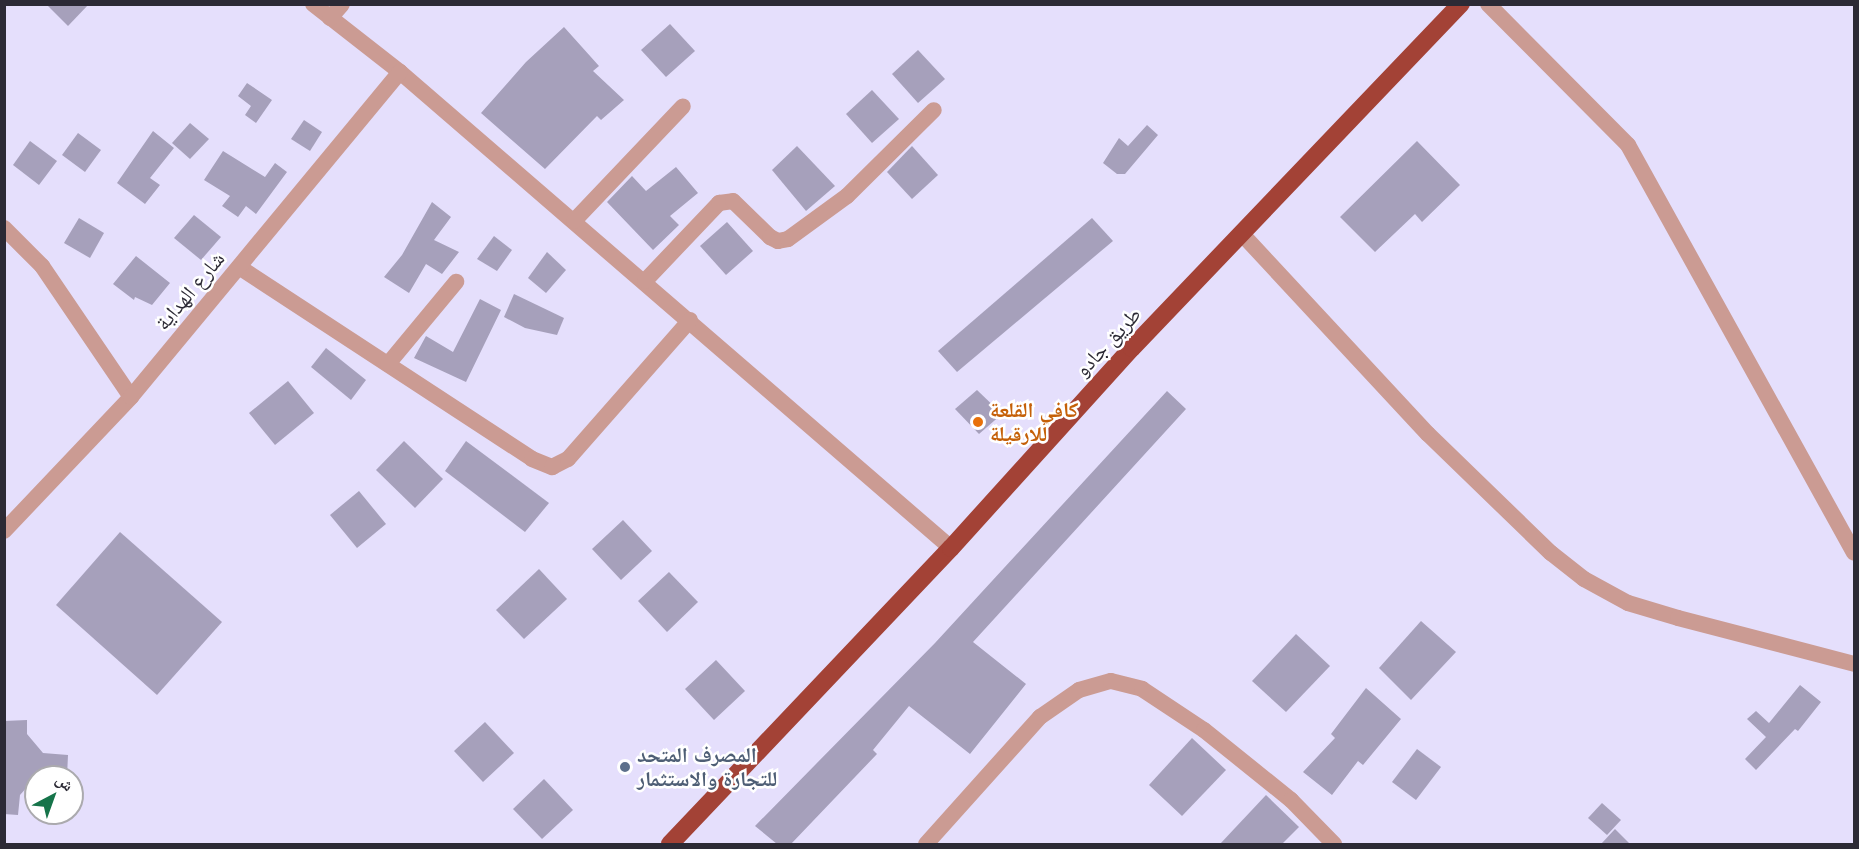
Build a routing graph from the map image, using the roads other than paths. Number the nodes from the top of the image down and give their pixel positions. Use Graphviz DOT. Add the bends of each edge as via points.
graph roads {
  1 [pos="313,4"];
  2 [pos="342,4"];
  3 [pos="1461,4"];
  4 [pos="1488,4"];
  5 [pos="330,18"];
  6 [pos="400,72"];
  7 [pos="682,106"];
  8 [pos="934,110"];
  9 [pos="574,220"];
  10 [pos="4,228"];
  11 [pos="1242,234"];
  12 [pos="239,267"];
  13 [pos="645,281"];
  14 [pos="456,282"];
  15 [pos="690,320"];
  16 [pos="388,364"];
  17 [pos="131,397"];
  18 [pos="4,531"];
  19 [pos="951,548"];
  20 [pos="1854,553"];
  21 [pos="1854,664"];
  22 [pos="669,844"];
  23 [pos="926,844"];
  24 [pos="1334,844"];
  1 -- 5 [label="street"];
  2 -- 5 [label="street"];
  3 -- 11 [label="highway, طريق جادو"];
  4 -- 20 [label="street" via="1628,145"];
  5 -- 6 [label="street"];
  6 -- 9 [label="street"];
  6 -- 12 [label="street, شارع الهداية"];
  7 -- 9 [label="street"];
  8 -- 13 [label="street" via="847,196 788,238 778,241 770,237 733,201 719,203"];
  9 -- 13 [label="street"];
  10 -- 17 [label="street" via="42,266"];
  11 -- 19 [label="highway, طريق جادو" via="1132,348"];
  11 -- 21 [label="street" via="1428,434 1551,553 1584,579 1628,603"];
  12 -- 16 [label="street"];
  12 -- 17 [label="street, شارع الهداية"];
  13 -- 15 [label="street"];
  14 -- 16 [label="street"];
  15 -- 16 [label="street" via="568,459 552,467 532,459"];
  15 -- 19 [label="street"];
  17 -- 18 [label="street, شارع الهداية"];
  19 -- 22 [label="highway, طريق جادو"];
  23 -- 24 [label="street" via="1040,717 1079,690 1111,681 1142,689 1188,718 1291,800"];
}
